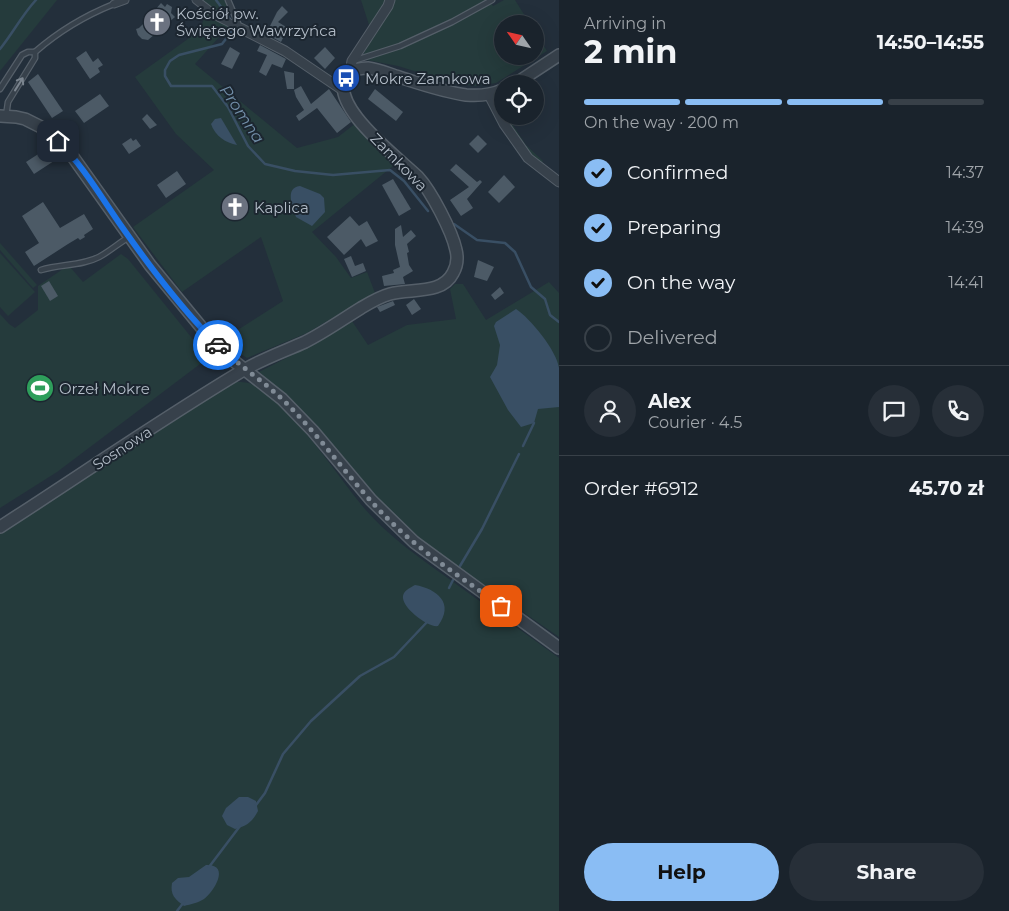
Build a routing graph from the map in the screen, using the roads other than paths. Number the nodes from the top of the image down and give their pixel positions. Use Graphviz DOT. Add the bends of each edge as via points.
graph roads {
  1 [pos="124,0"];
  2 [pos="196,0"];
  3 [pos="228,0"];
  4 [pos="390,0"];
  5 [pos="492,0"];
  6 [pos="114,4"];
  7 [pos="240,28"];
  8 [pos="35,52"];
  9 [pos="559,55"];
  10 [pos="351,67"];
  11 [pos="529,75"];
  12 [pos="0,89"];
  13 [pos="344,91"];
  14 [pos="494,93"];
  15 [pos="489,95"];
  16 [pos="3,116"];
  17 [pos="559,182"];
  18 [pos="129,237"];
  19 [pos="41,270"];
  20 [pos="245,369"];
  21 [pos="0,526"];
  22 [pos="559,648"];
  1 -- 6 [label="street"];
  2 -- 7 [label="street" via="218,17"];
  3 -- 7 [label="lane"];
  4 -- 10 [label="street"];
  5 -- 10 [label="lane" via="452,22"];
  6 -- 8 [label="lane" via="91,13"];
  7 -- 13 [label="street" via="285,51"];
  8 -- 12 [label="lane" via="22,55"];
  16 -- 8 [label="lane, one-way" via="35,58"];
  9 -- 11 [label="street"];
  10 -- 13 [label="street"];
  10 -- 15 [label="street" via="357,70 369,68 457,93"];
  13 -- 20 [label="street, Zamkowa" via="349,107 365,127 425,186 451,235 458,259 456,268 448,281 439,286 378,298 309,340"];
  14 -- 15 [label="street"];
  15 -- 17 [label="street" via="504,124 528,158"];
  16 -- 18 [label="street" via="34,123 58,141 80,164"];
  18 -- 19 [label="lane" via="99,257"];
  18 -- 20 [label="street" via="206,333"];
  20 -- 21 [label="street, Sosnowa"];
  20 -- 22 [label="street" via="282,399 313,431 370,500 399,529"];
}
